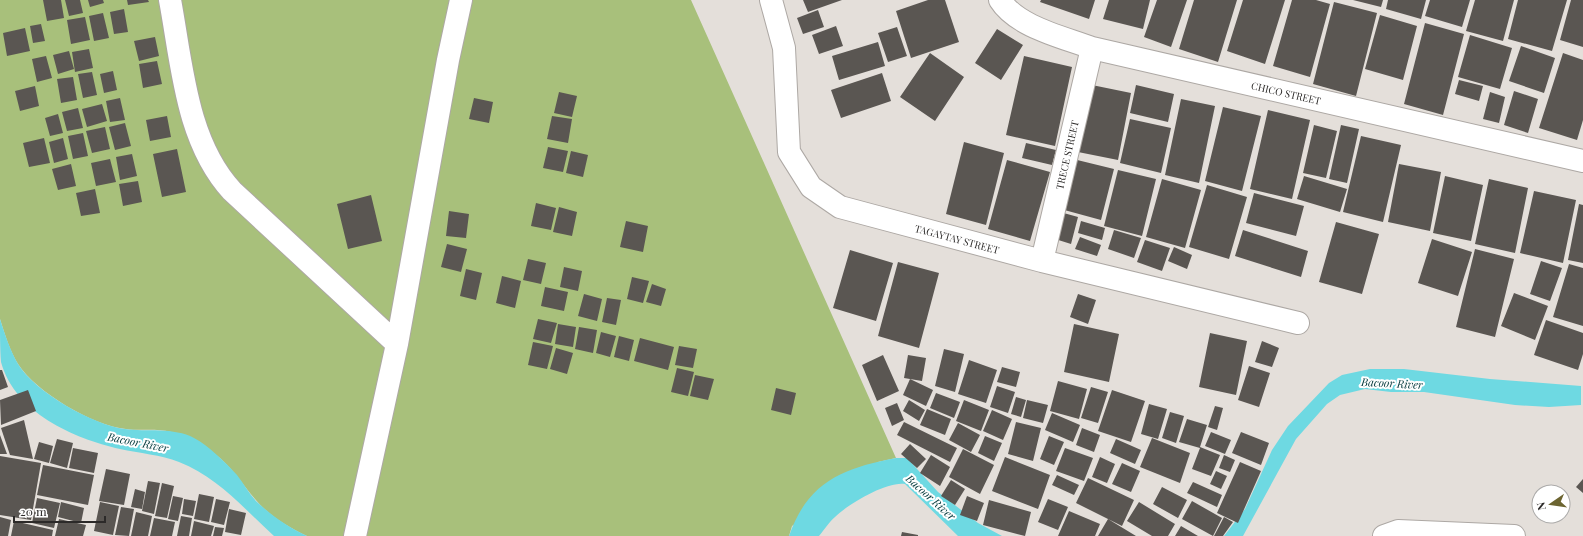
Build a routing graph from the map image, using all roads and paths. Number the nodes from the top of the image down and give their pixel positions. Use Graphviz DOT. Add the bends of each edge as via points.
graph roads {
  1 [pos="170,0"];
  2 [pos="461,0"];
  3 [pos="771,0"];
  4 [pos="1000,0"];
  5 [pos="1092,48"];
  6 [pos="1583,161"];
  7 [pos="1042,261"];
  8 [pos="1298,323"];
  9 [pos="398,344"];
  10 [pos="356,536"];
  11 [pos="1384,536"];
  12 [pos="1514,536"];
  1 -- 9 [label="street" via="191,112 208,160 218,176"];
  2 -- 9 [label="street"];
  3 -- 7 [label="street, TAGAYTAY STREET" via="784,48 789,152 811,187 840,207"];
  4 -- 5 [label="street, CHICO STREET" via="1025,23"];
  5 -- 6 [label="street, CHICO STREET"];
  5 -- 7 [label="street, TRECE STREET"];
  7 -- 8 [label="street, TAGAYTAY STREET"];
  9 -- 10 [label="street"];
  11 -- 12 [label="street" via="1398,531"];
}
